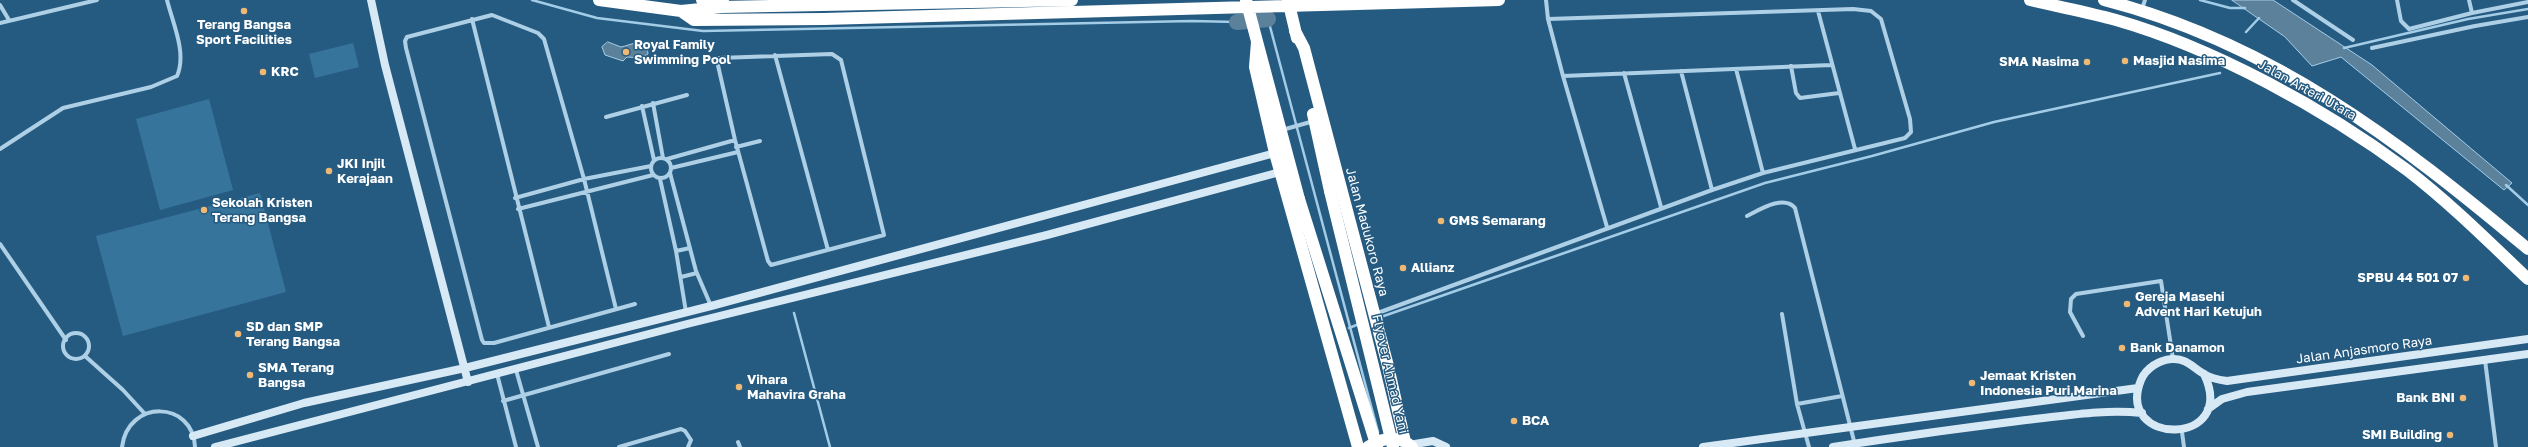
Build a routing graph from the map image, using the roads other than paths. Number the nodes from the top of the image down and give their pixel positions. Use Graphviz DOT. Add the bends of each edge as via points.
graph roads {
  1 [pos="94,0"];
  2 [pos="167,0"];
  3 [pos="371,0"];
  4 [pos="599,0"];
  5 [pos="702,0"];
  6 [pos="875,0"];
  7 [pos="1072,0"];
  8 [pos="1499,0"];
  9 [pos="1546,0"];
  10 [pos="2030,0"];
  11 [pos="2104,0"];
  12 [pos="2293,0"];
  13 [pos="2397,0"];
  14 [pos="2470,0"];
  15 [pos="2528,2"];
  16 [pos="1289,3"];
  17 [pos="1247,4"];
  18 [pos="0,5"];
  19 [pos="2143,5"];
  20 [pos="681,11"];
  21 [pos="1818,11"];
  22 [pos="2472,13"];
  23 [pos="2528,17"];
  24 [pos="472,18"];
  25 [pos="1548,19"];
  26 [pos="9,20"];
  27 [pos="0,23"];
  28 [pos="1295,31"];
  29 [pos="1256,39"];
  30 [pos="2353,40"];
  31 [pos="2372,48"];
  32 [pos="775,55"];
  33 [pos="1831,65"];
  34 [pos="1791,66"];
  35 [pos="1736,69"];
  36 [pos="1681,71"];
  37 [pos="1624,73"];
  38 [pos="1563,76"];
  39 [pos="1839,93"];
  40 [pos="687,95"];
  41 [pos="653,103"];
  42 [pos="642,106"];
  43 [pos="606,117"];
  44 [pos="1312,122"];
  45 [pos="1285,129"];
  46 [pos="735,140"];
  47 [pos="760,141"];
  48 [pos="736,147"];
  49 [pos="0,149"];
  50 [pos="1855,149"];
  51 [pos="738,152"];
  52 [pos="1275,153"];
  53 [pos="665,158"];
  54 [pos="654,160"];
  55 [pos="650,166"];
  56 [pos="671,171"];
  57 [pos="1280,172"];
  58 [pos="1763,173"];
  59 [pos="653,175"];
  60 [pos="660,178"];
  61 [pos="584,180"];
  62 [pos="1712,190"];
  63 [pos="586,191"];
  64 [pos="1330,191"];
  65 [pos="515,198"];
  66 [pos="2473,202"];
  67 [pos="1661,207"];
  68 [pos="518,210"];
  69 [pos="2461,215"];
  70 [pos="1747,216"];
  71 [pos="1607,227"];
  72 [pos="0,244"];
  73 [pos="690,248"];
  74 [pos="2528,249"];
  75 [pos="828,250"];
  76 [pos="676,251"];
  77 [pos="697,273"];
  78 [pos="681,277"];
  79 [pos="2528,279"];
  80 [pos="635,304"];
  81 [pos="710,306"];
  82 [pos="616,309"];
  83 [pos="686,312"];
  84 [pos="1782,314"];
  85 [pos="1375,316"];
  86 [pos="550,327"];
  87 [pos="2083,336"];
  88 [pos="2528,339"];
  89 [pos="66,340"];
  90 [pos="2435,352"];
  91 [pos="669,354"];
  92 [pos="2528,354"];
  93 [pos="84,356"];
  94 [pos="2173,359"];
  95 [pos="2485,359"];
  96 [pos="2437,367"];
  97 [pos="465,368"];
  98 [pos="516,370"];
  99 [pos="497,374"];
  100 [pos="2204,374"];
  101 [pos="468,382"];
  102 [pos="2138,388"];
  103 [pos="522,396"];
  104 [pos="1842,396"];
  105 [pos="503,401"];
  106 [pos="1797,404"];
  107 [pos="2208,409"];
  108 [pos="2142,413"];
  109 [pos="145,414"];
  110 [pos="1927,417"];
  111 [pos="1851,428"];
  112 [pos="1929,432"];
  113 [pos="2182,432"];
  114 [pos="1806,434"];
  115 [pos="193,436"];
  116 [pos="738,442"];
  117 [pos="1403,444"];
  118 [pos="1373,445"];
  119 [pos="1855,445"];
  120 [pos="122,447"];
  121 [pos="195,447"];
  122 [pos="216,447"];
  123 [pos="516,447"];
  124 [pos="538,447"];
  125 [pos="619,447"];
  126 [pos="688,447"];
  127 [pos="740,447"];
  128 [pos="1358,447"];
  129 [pos="1446,447"];
  130 [pos="1703,447"];
  131 [pos="1809,447"];
  132 [pos="1833,447"];
  133 [pos="2184,447"];
  134 [pos="2496,447"];
  1 -- 26 [label="street"];
  2 -- 49 [label="street" via="181,52 182,65 177,76 151,88 63,108"];
  3 -- 97 [label="street" via="385,65"];
  4 -- 20 [label="highway"];
  5 -- 6 [label="highway"];
  7 -- 20 [label="highway"];
  8 -- 16 [label="highway"];
  9 -- 25 [label="street"];
  10 -- 69 [label="highway, Jalan Arteri Utara" via="2116,20 2164,37 2251,75 2368,142 2408,170"];
  11 -- 19 [label="highway, Jalan Arteri Utara"];
  12 -- 30 [label="street"];
  13 -- 22 [label="street" via="2401,20 2409,29"];
  14 -- 22 [label="street"];
  15 -- 22 [label="street"];
  16 -- 17 [label="highway"];
  16 -- 28 [label="highway, Jalan Madukoro Raya"];
  17 -- 20 [label="highway" via="824,19 694,20"];
  17 -- 29 [label="highway"];
  18 -- 26 [label="street"];
  19 -- 66 [label="highway, Jalan Arteri Utara" via="2297,78 2353,114"];
  21 -- 25 [label="street"];
  21 -- 33 [label="street"];
  21 -- 50 [label="street" via="1864,9 1879,16 1910,119 1911,132 1905,138"];
  23 -- 31 [label="street"];
  24 -- 61 [label="street" via="492,15 538,33 544,39"];
  24 -- 65 [label="street"];
  24 -- 86 [label="street" via="410,36 404,41 482,340 484,343 494,343"];
  25 -- 38 [label="street"];
  26 -- 27 [label="street"];
  28 -- 44 [label="highway, Jalan Madukoro Raya"];
  28 -- 85 [label="highway, Jalan Madukoro Raya" via="1304,48"];
  29 -- 45 [label="highway"];
  29 -- 52 [label="highway" via="1255,67"];
  32 -- 46 [label="street" via="717,59"];
  32 -- 75 [label="street"];
  32 -- 75 [label="street" via="832,54 841,60 884,234"];
  33 -- 34 [label="street"];
  33 -- 39 [label="street"];
  34 -- 35 [label="street"];
  34 -- 39 [label="street" via="1796,93 1800,98"];
  35 -- 36 [label="street"];
  35 -- 58 [label="street"];
  36 -- 37 [label="street"];
  36 -- 62 [label="street"];
  37 -- 38 [label="street"];
  37 -- 67 [label="street"];
  38 -- 71 [label="street"];
  39 -- 50 [label="street"];
  40 -- 41 [label="street"];
  41 -- 42 [label="street"];
  41 -- 53 [label="street"];
  42 -- 43 [label="street"];
  42 -- 54 [label="street"];
  44 -- 45 [label="street"];
  44 -- 64 [label="highway, Jalan Madukoro Raya"];
  45 -- 118 [label="highway, bridge" via="1299,199"];
  46 -- 48 [label="street"];
  46 -- 53 [label="street"];
  47 -- 48 [label="street"];
  48 -- 51 [label="street"];
  50 -- 58 [label="street"];
  51 -- 56 [label="street"];
  51 -- 75 [label="street" via="769,264"];
  52 -- 57 [label="highway"];
  52 -- 81 [label="street"];
  53 -- 54 [label="street"];
  53 -- 56 [label="street"];
  54 -- 55 [label="street"];
  55 -- 59 [label="street"];
  55 -- 61 [label="street"];
  56 -- 60 [label="street"];
  56 -- 73 [label="street"];
  57 -- 98 [label="street" via="1047,235 687,324"];
  57 -- 128 [label="highway"];
  58 -- 62 [label="street"];
  59 -- 60 [label="street"];
  59 -- 63 [label="street"];
  60 -- 76 [label="street"];
  61 -- 63 [label="street"];
  61 -- 65 [label="street"];
  62 -- 67 [label="street"];
  63 -- 68 [label="street"];
  63 -- 82 [label="street"];
  64 -- 117 [label="highway, Flyover Ahmad Yani, bridge"];
  65 -- 68 [label="street"];
  66 -- 69 [label="highway"];
  66 -- 74 [label="highway, Jalan Arteri Utara"];
  67 -- 71 [label="street"];
  68 -- 86 [label="street"];
  69 -- 79 [label="highway, Jalan Arteri Utara"];
  70 -- 104 [label="street" via="1781,202 1789,203 1795,208"];
  71 -- 85 [label="street"];
  72 -- 89 [label="street"];
  73 -- 76 [label="street"];
  73 -- 77 [label="street"];
  76 -- 78 [label="street"];
  77 -- 78 [label="street"];
  77 -- 81 [label="street"];
  78 -- 83 [label="street"];
  80 -- 82 [label="street"];
  81 -- 83 [label="street"];
  82 -- 86 [label="street"];
  83 -- 97 [label="street"];
  84 -- 106 [label="street"];
  85 -- 117 [label="highway, Jalan Madukoro Raya"];
  87 -- 94 [label="street" via="2070,312 2071,299 2076,294 2161,281"];
  88 -- 90 [label="street, Jalan Anjasmoro Raya"];
  89 -- 93 [label="street" via="64,348 68,356 76,359"];
  89 -- 93 [label="street" via="72,334 85,336 89,344"];
  90 -- 96 [label="street"];
  90 -- 100 [label="street, Jalan Anjasmoro Raya" via="2227,381"];
  91 -- 103 [label="street"];
  92 -- 95 [label="street, Jalan Anjasmoro Raya"];
  93 -- 109 [label="street" via="123,390"];
  94 -- 100 [label="street" via="2184,360"];
  94 -- 102 [label="street" via="2161,361 2150,367"];
  95 -- 96 [label="street, Jalan Anjasmoro Raya"];
  95 -- 134 [label="street"];
  96 -- 107 [label="street, Jalan Anjasmoro Raya" via="2252,391 2222,399"];
  97 -- 101 [label="street"];
  97 -- 115 [label="street" via="304,402"];
  98 -- 99 [label="street"];
  98 -- 103 [label="street"];
  99 -- 101 [label="street"];
  99 -- 105 [label="street"];
  100 -- 107 [label="street" via="2209,385"];
  101 -- 122 [label="street"];
  102 -- 108 [label="street" via="2138,401"];
  102 -- 110 [label="street"];
  103 -- 105 [label="street"];
  103 -- 124 [label="street"];
  104 -- 106 [label="street"];
  104 -- 111 [label="street"];
  105 -- 123 [label="street"];
  106 -- 114 [label="street"];
  107 -- 113 [label="street" via="2197,423"];
  108 -- 112 [label="street" via="2092,413"];
  108 -- 113 [label="street" via="2158,429"];
  109 -- 115 [label="street" via="158,411 174,414 187,424"];
  109 -- 120 [label="street" via="133,421 127,429"];
  110 -- 111 [label="street"];
  110 -- 112 [label="street"];
  111 -- 114 [label="street"];
  111 -- 119 [label="street"];
  112 -- 119 [label="street"];
  113 -- 133 [label="street"];
  114 -- 130 [label="street"];
  114 -- 131 [label="street"];
  115 -- 121 [label="street"];
  116 -- 127 [label="street"];
  117 -- 118 [label="highway"];
  117 -- 129 [label="street" via="1433,441"];
  119 -- 132 [label="street"];
  125 -- 126 [label="street" via="681,429 686,431 691,440"];
}
